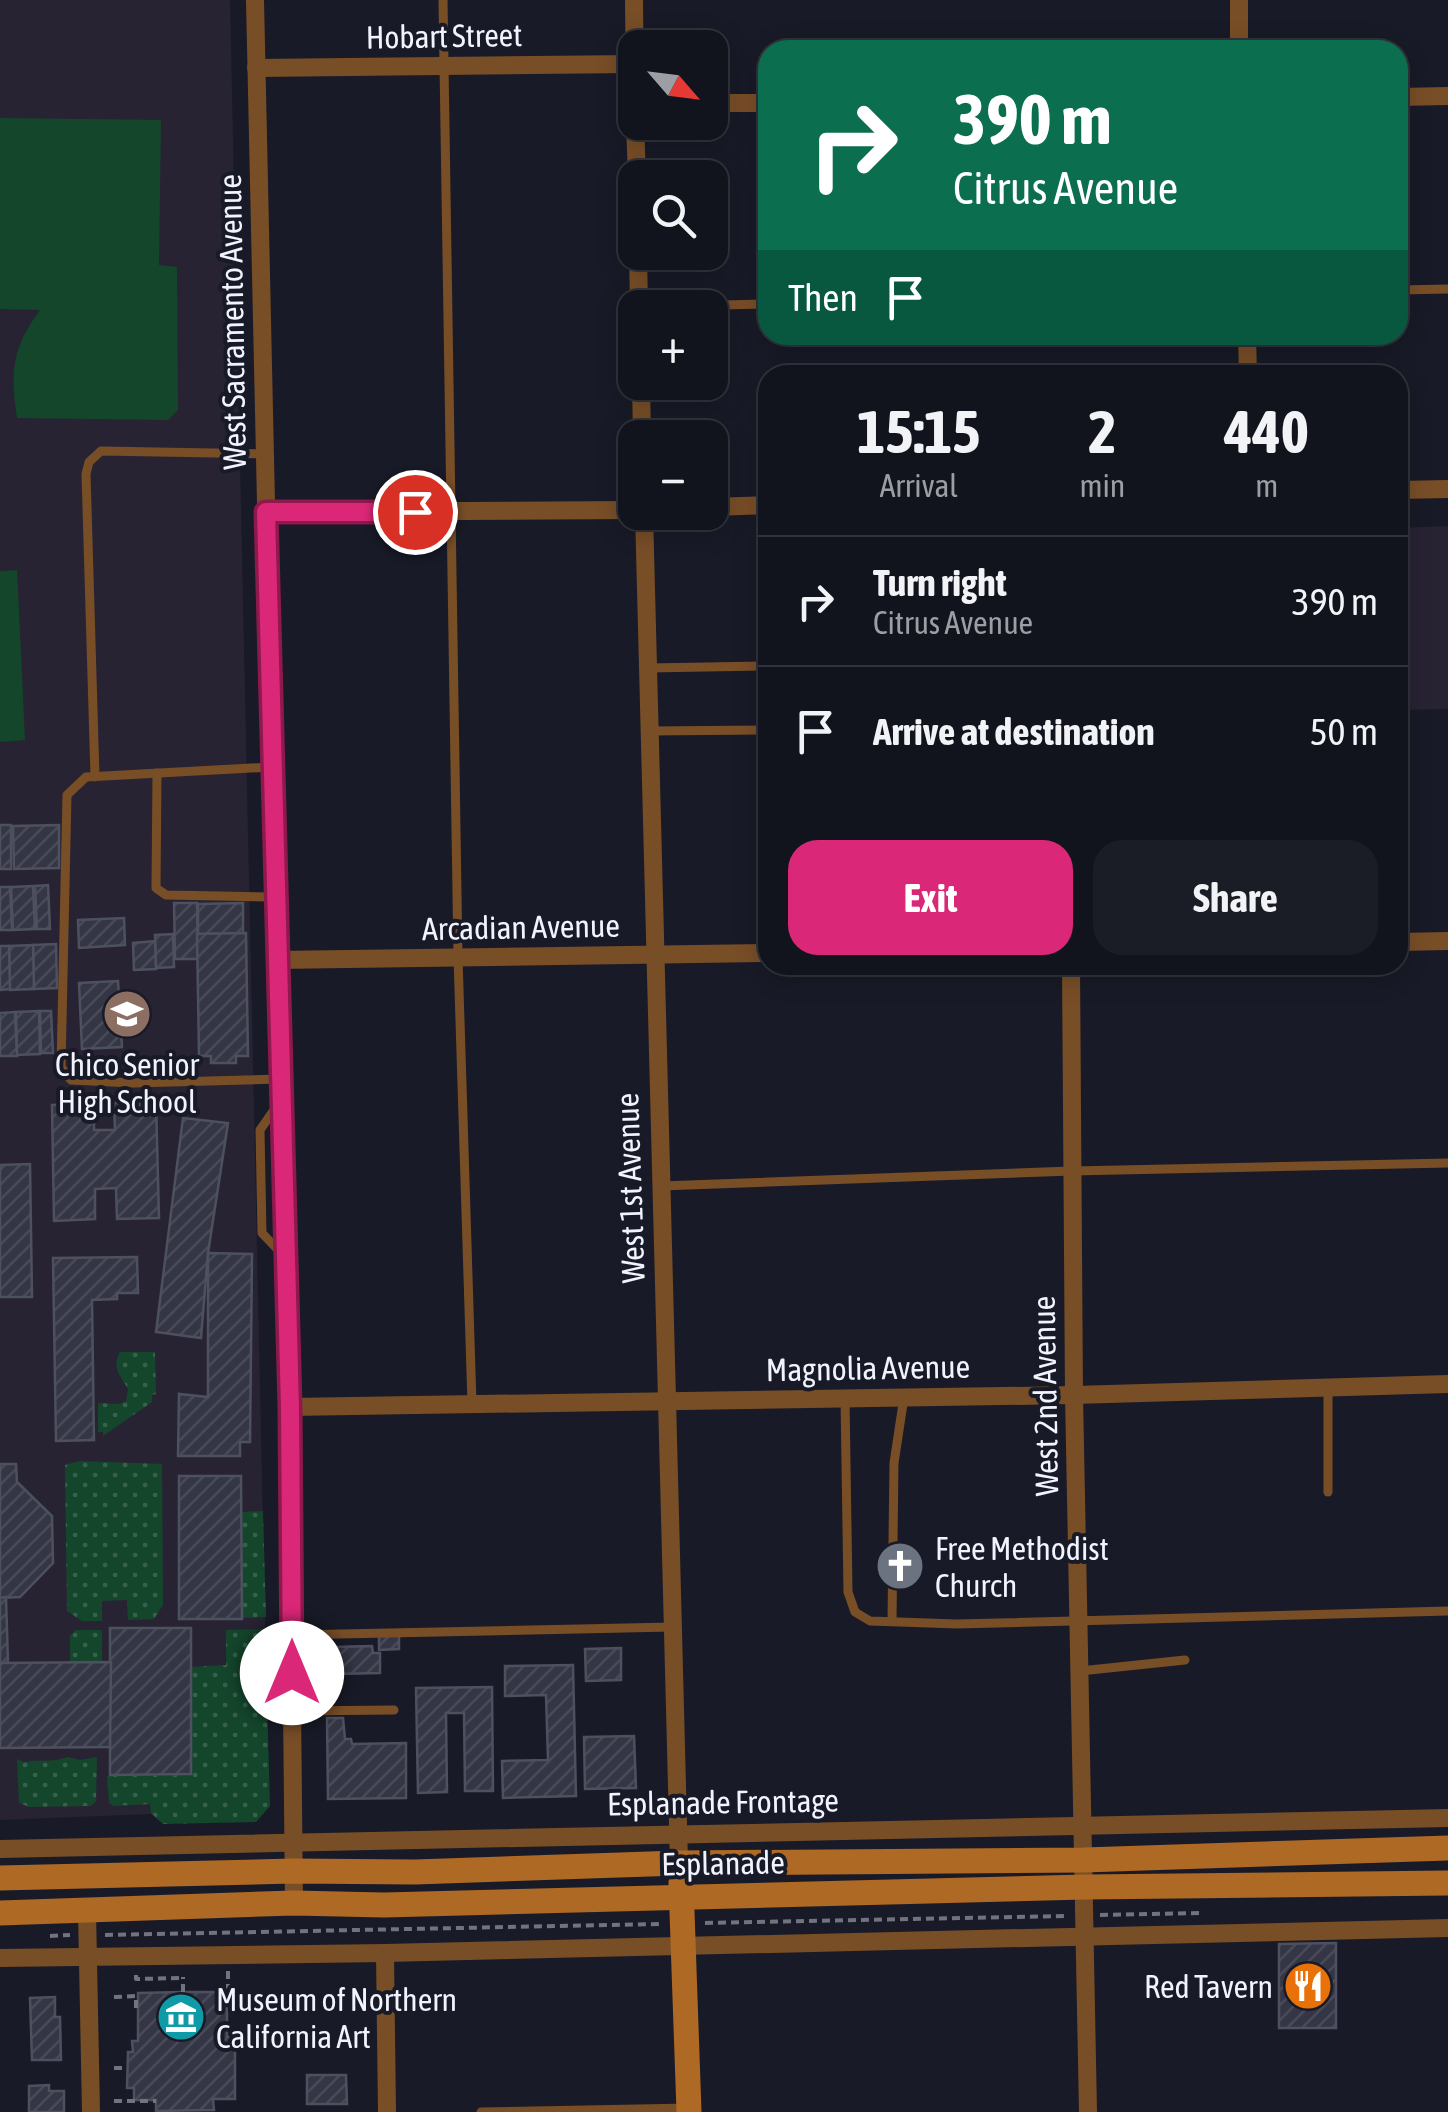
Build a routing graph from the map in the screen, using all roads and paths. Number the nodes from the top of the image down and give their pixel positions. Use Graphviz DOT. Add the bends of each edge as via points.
graph roads {
  1 [pos="255,0"];
  2 [pos="444,0"];
  3 [pos="634,0"];
  4 [pos="1239,0"];
  5 [pos="634,30"];
  6 [pos="1240,40"];
  7 [pos="618,64"];
  8 [pos="446,66"];
  9 [pos="256,68"];
  10 [pos="1448,96"];
  11 [pos="1408,97"];
  12 [pos="728,103"];
  13 [pos="758,103"];
  14 [pos="1448,289"];
  15 [pos="1408,290"];
  16 [pos="758,304"];
  17 [pos="728,305"];
  18 [pos="265,454"];
  19 [pos="1448,489"];
  20 [pos="1408,490"];
  21 [pos="758,506"];
  22 [pos="728,507"];
  23 [pos="618,510"];
  24 [pos="452,511"];
  25 [pos="266,512"];
  26 [pos="644,530"];
  27 [pos="758,666"];
  28 [pos="648,668"];
  29 [pos="758,730"];
  30 [pos="649,731"];
  31 [pos="272,767"];
  32 [pos="157,773"];
  33 [pos="90,777"];
  34 [pos="274,897"];
  35 [pos="1448,941"];
  36 [pos="1408,942"];
  37 [pos="758,953"];
  38 [pos="654,955"];
  39 [pos="458,957"];
  40 [pos="276,960"];
  41 [pos="1072,975"];
  42 [pos="279,1080"];
  43 [pos="1448,1162"];
  44 [pos="1072,1171"];
  45 [pos="660,1186"];
  46 [pos="1448,1384"];
  47 [pos="1328,1388"];
  48 [pos="1074,1395"];
  49 [pos="845,1398"];
  50 [pos="904,1398"];
  51 [pos="666,1401"];
  52 [pos="472,1404"];
  53 [pos="290,1407"];
  54 [pos="1328,1492"];
  55 [pos="1448,1611"];
  56 [pos="1079,1619"];
  57 [pos="892,1620"];
  58 [pos="672,1627"];
  59 [pos="291,1635"];
  60 [pos="1185,1660"];
  61 [pos="1080,1671"];
  62 [pos="394,1710"];
  63 [pos="292,1711"];
  64 [pos="1448,1818"];
  65 [pos="1084,1824"];
  66 [pos="677,1834"];
  67 [pos="293,1842"];
  68 [pos="1448,1848"];
  69 [pos="0,1850"];
  70 [pos="679,1863"];
  71 [pos="293,1871"];
  72 [pos="1084,1873"];
  73 [pos="0,1878"];
  74 [pos="1448,1883"];
  75 [pos="682,1897"];
  76 [pos="294,1903"];
  77 [pos="1199,1913"];
  78 [pos="0,1914"];
  79 [pos="1084,1916"];
  80 [pos="87,1923"];
  81 [pos="1448,1928"];
  82 [pos="683,1935"];
  83 [pos="35,1936"];
  84 [pos="1083,1936"];
  85 [pos="386,1953"];
  86 [pos="88,1956"];
  87 [pos="0,1958"];
  88 [pos="228,1966"];
  89 [pos="136,1979"];
  90 [pos="122,1986"];
  91 [pos="182,1992"];
  92 [pos="228,1992"];
  93 [pos="114,1996"];
  94 [pos="122,1996"];
  95 [pos="136,2013"];
  96 [pos="114,2068"];
  97 [pos="127,2068"];
  98 [pos="114,2101"];
  99 [pos="156,2101"];
  100 [pos="689,2110"];
  101 [pos="91,2112"];
  102 [pos="388,2112"];
  103 [pos="480,2112"];
  104 [pos="532,2112"];
  105 [pos="1088,2112"];
  1 -- 9 [label="street, West Sacramento Avenue"];
  2 -- 8 [label="lane"];
  3 -- 5 [label="street"];
  4 -- 6 [label="street"];
  7 -- 8 [label="street, Hobart Street"];
  8 -- 9 [label="street, Hobart Street"];
  8 -- 24 [label="lane"];
  9 -- 18 [label="street, West Sacramento Avenue"];
  10 -- 11 [label="street"];
  12 -- 13 [label="street"];
  14 -- 15 [label="lane"];
  16 -- 17 [label="lane"];
  18 -- 25 [label="street, West Sacramento Avenue"];
  18 -- 33 [label="lane" via="101,452 89,462"];
  19 -- 20 [label="street"];
  21 -- 22 [label="street"];
  23 -- 24 [label="street"];
  24 -- 25 [label="street"];
  24 -- 39 [label="lane"];
  25 -- 31 [label="street, West Sacramento Avenue"];
  26 -- 28 [label="street, West 1st Avenue"];
  27 -- 28 [label="lane"];
  28 -- 30 [label="street, West 1st Avenue"];
  29 -- 30 [label="lane"];
  30 -- 38 [label="street, West 1st Avenue"];
  31 -- 32 [label="lane"];
  31 -- 34 [label="street, West Sacramento Avenue"];
  32 -- 33 [label="lane"];
  32 -- 34 [label="lane" via="156,888 166,896"];
  33 -- 42 [label="lane" via="67,795 60,1067 71,1080"];
  34 -- 40 [label="street, West Sacramento Avenue"];
  35 -- 36 [label="street"];
  37 -- 38 [label="street, Arcadian Avenue"];
  38 -- 39 [label="street, Arcadian Avenue"];
  38 -- 45 [label="street, West 1st Avenue"];
  39 -- 40 [label="street, Arcadian Avenue"];
  39 -- 52 [label="lane"];
  40 -- 42 [label="street, West Sacramento Avenue"];
  41 -- 44 [label="street, West 2nd Avenue"];
  42 -- 53 [label="street, West Sacramento Avenue"];
  43 -- 44 [label="lane"];
  44 -- 45 [label="lane"];
  44 -- 48 [label="street, West 2nd Avenue"];
  45 -- 51 [label="street, West 1st Avenue"];
  46 -- 47 [label="street, Magnolia Avenue"];
  47 -- 48 [label="street, Magnolia Avenue"];
  47 -- 54 [label="lane"];
  48 -- 50 [label="street, Magnolia Avenue"];
  48 -- 56 [label="street, West 2nd Avenue"];
  49 -- 50 [label="street, Magnolia Avenue"];
  49 -- 51 [label="street, Magnolia Avenue"];
  49 -- 57 [label="lane" via="848,1592 855,1612 870,1621"];
  50 -- 57 [label="lane" via="894,1463"];
  51 -- 52 [label="street, Magnolia Avenue"];
  51 -- 58 [label="street, West 1st Avenue"];
  52 -- 53 [label="street, Magnolia Avenue"];
  53 -- 59 [label="street, West Sacramento Avenue"];
  55 -- 56 [label="lane"];
  56 -- 57 [label="lane"];
  56 -- 61 [label="street, West 2nd Avenue"];
  58 -- 59 [label="lane"];
  58 -- 66 [label="street, West 1st Avenue"];
  59 -- 63 [label="street, West Sacramento Avenue"];
  60 -- 61 [label="lane"];
  61 -- 65 [label="street, West 2nd Avenue"];
  62 -- 63 [label="lane"];
  63 -- 67 [label="street, West Sacramento Avenue"];
  64 -- 65 [label="street, Esplanade Frontage"];
  65 -- 66 [label="street, Esplanade Frontage"];
  65 -- 72 [label="street, West 2nd Avenue"];
  66 -- 67 [label="street, Esplanade Frontage"];
  66 -- 70 [label="street, West 1st Avenue"];
  67 -- 69 [label="street, Esplanade Frontage"];
  67 -- 71 [label="street, West Sacramento Avenue"];
  68 -- 72 [label="main road, Esplanade"];
  70 -- 71 [label="main road, Esplanade"];
  70 -- 72 [label="main road, Esplanade"];
  70 -- 75 [label="main road"];
  71 -- 73 [label="main road, Esplanade"];
  71 -- 76 [label="street, West Sacramento Avenue"];
  72 -- 74 [label="main road, Esplanade"];
  72 -- 75 [label="main road, Esplanade"];
  72 -- 79 [label="street, West 2nd Avenue"];
  75 -- 76 [label="main road, Esplanade"];
  75 -- 82 [label="main road"];
  76 -- 80 [label="main road, Esplanade"];
  77 -- 79 [label="path"];
  78 -- 80 [label="main road, Esplanade"];
  79 -- 82 [label="path"];
  79 -- 84 [label="street, West 2nd Avenue"];
  80 -- 82 [label="path"];
  80 -- 83 [label="path"];
  80 -- 86 [label="street"];
  81 -- 84 [label="street"];
  82 -- 84 [label="street"];
  82 -- 85 [label="street"];
  82 -- 100 [label="main road"];
  84 -- 105 [label="street, West 2nd Avenue"];
  85 -- 86 [label="street"];
  85 -- 102 [label="street"];
  86 -- 87 [label="street"];
  86 -- 101 [label="street"];
  88 -- 92 [label="path"];
  89 -- 91 [label="path" via="183,1978"];
  90 -- 94 [label="path"];
  93 -- 94 [label="path"];
  94 -- 95 [label="path" via="136,1996"];
  96 -- 97 [label="path"];
  98 -- 99 [label="path"];
  100 -- 104 [label="lane"];
  103 -- 104 [label="lane"];
}
